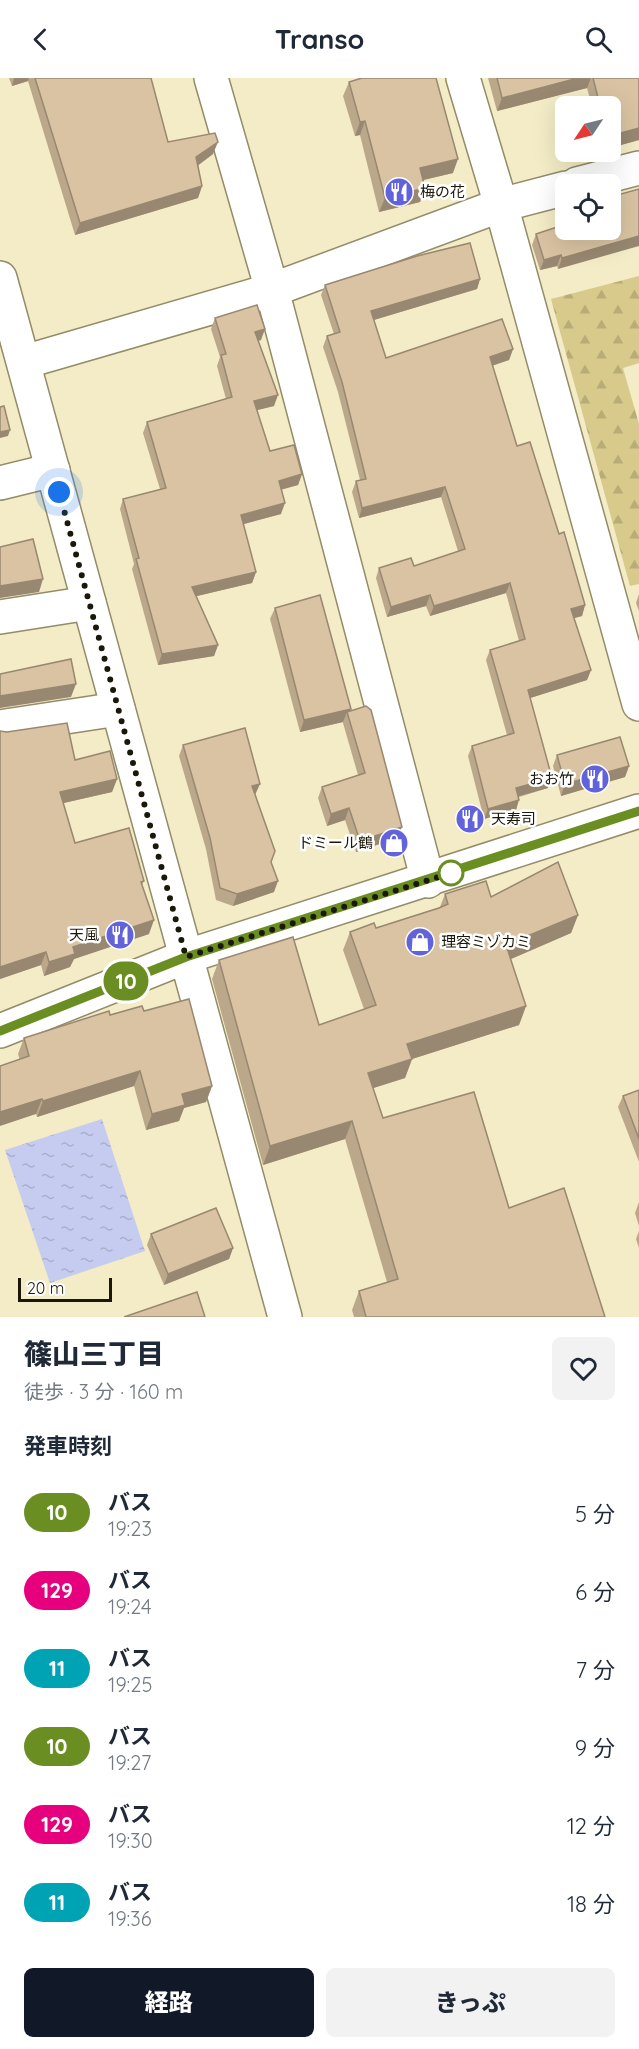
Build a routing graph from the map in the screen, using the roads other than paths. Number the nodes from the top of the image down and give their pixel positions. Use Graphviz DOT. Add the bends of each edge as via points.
graph roads {
  1 [pos="211,78"];
  2 [pos="463,78"];
  3 [pos="639,168"];
  4 [pos="616,174"];
  5 [pos="555,191"];
  6 [pos="501,205"];
  7 [pos="0,278"];
  8 [pos="272,290"];
  9 [pos="24,362"];
  10 [pos="53,470"];
  11 [pos="0,483"];
  12 [pos="89,603"];
  13 [pos="0,617"];
  14 [pos="639,704"];
  15 [pos="118,710"];
  16 [pos="0,727"];
  17 [pos="639,811"];
  18 [pos="428,881"];
  19 [pos="186,957"];
  20 [pos="0,1031"];
  21 [pos="285,1317"];
  1 -- 8 [label="street"];
  2 -- 6 [label="street"];
  3 -- 4 [label="street"];
  5 -- 6 [label="street"];
  6 -- 8 [label="street"];
  6 -- 14 [label="street"];
  7 -- 9 [label="street"];
  8 -- 9 [label="street"];
  8 -- 18 [label="street"];
  9 -- 10 [label="street"];
  10 -- 11 [label="street"];
  10 -- 12 [label="street"];
  12 -- 13 [label="street"];
  12 -- 15 [label="street"];
  15 -- 16 [label="street"];
  15 -- 19 [label="street"];
  17 -- 18 [label="street"];
  18 -- 19 [label="street"];
  19 -- 20 [label="street"];
  19 -- 21 [label="street"];
}
